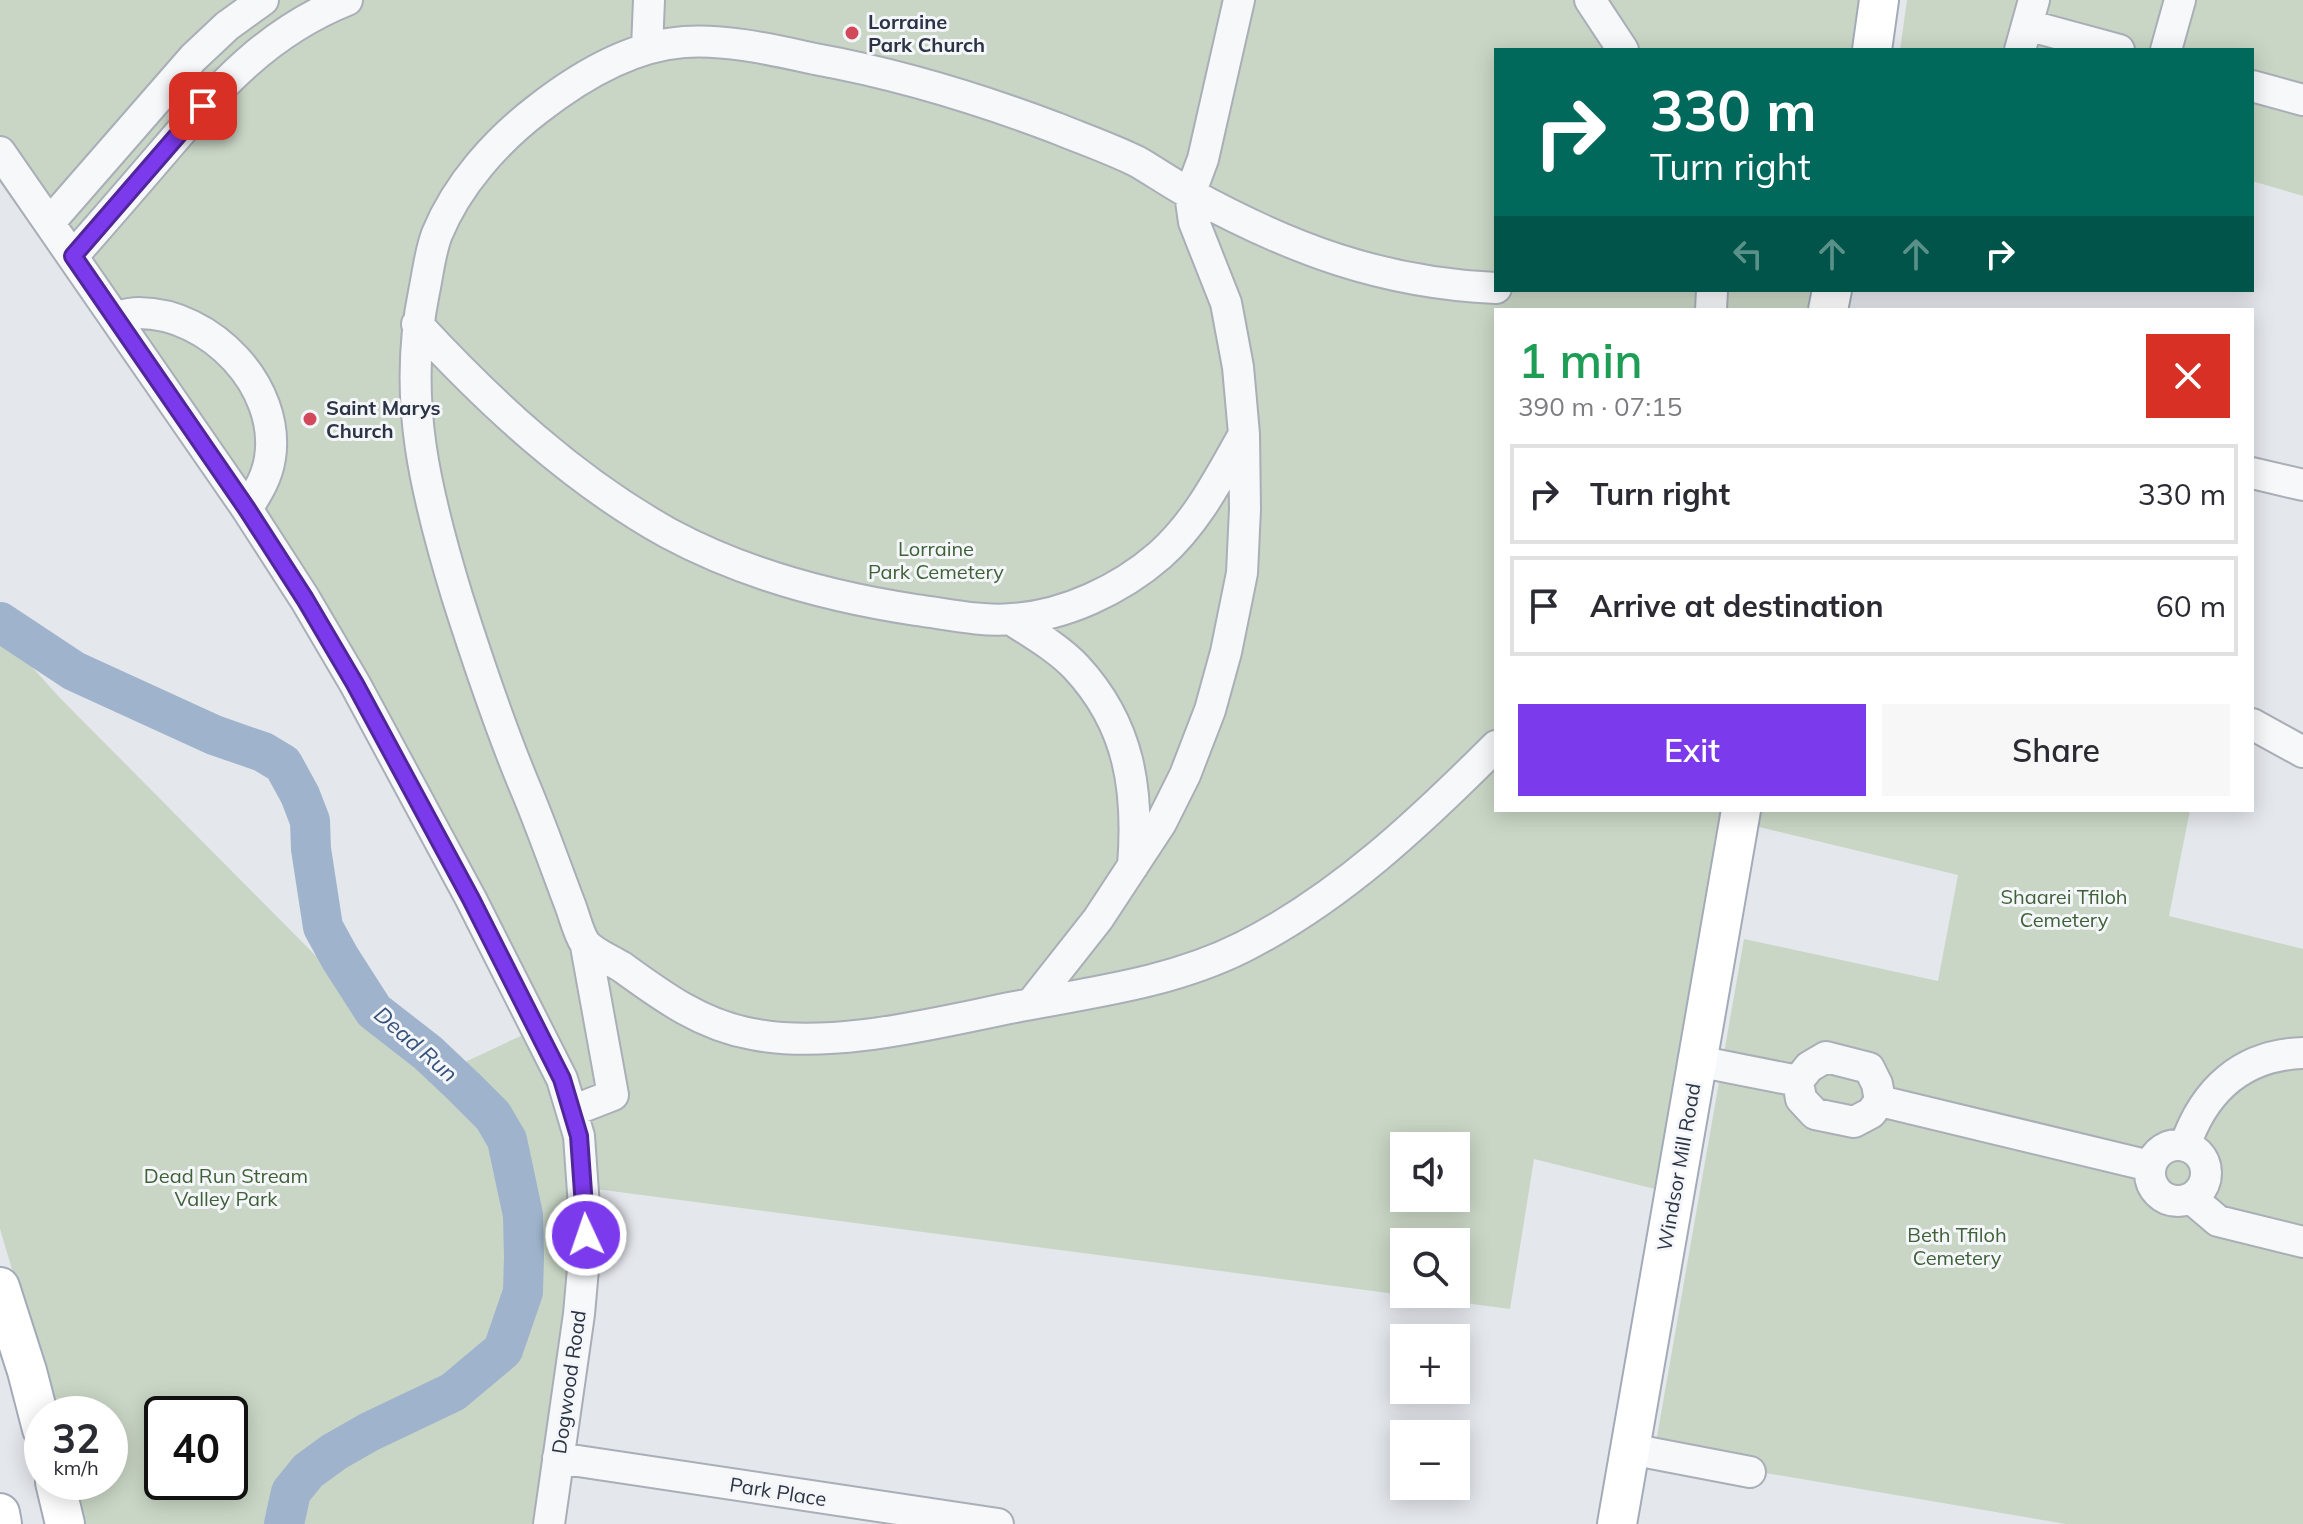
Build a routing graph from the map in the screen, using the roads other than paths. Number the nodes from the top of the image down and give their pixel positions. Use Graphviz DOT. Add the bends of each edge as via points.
graph roads {
  1 [pos="263,0"];
  2 [pos="347,0"];
  3 [pos="649,0"];
  4 [pos="1239,0"];
  5 [pos="1590,0"];
  6 [pos="1879,0"];
  7 [pos="2180,0"];
  8 [pos="2027,25"];
  9 [pos="647,48"];
  10 [pos="1622,48"];
  11 [pos="1872,48"];
  12 [pos="2112,48"];
  13 [pos="2167,48"];
  14 [pos="2254,87"];
  15 [pos="2303,100"];
  16 [pos="0,152"];
  17 [pos="1190,194"];
  18 [pos="50,222"];
  19 [pos="73,256"];
  20 [pos="1494,288"];
  21 [pos="115,317"];
  22 [pos="417,324"];
  23 [pos="1244,434"];
  24 [pos="2254,473"];
  25 [pos="2303,485"];
  26 [pos="247,509"];
  27 [pos="1012,620"];
  28 [pos="2254,725"];
  29 [pos="1494,748"];
  30 [pos="2303,752"];
  31 [pos="1741,812"];
  32 [pos="1133,870"];
  33 [pos="586,946"];
  34 [pos="1031,1004"];
  35 [pos="2303,1053"];
  36 [pos="1697,1061"];
  37 [pos="1798,1081"];
  38 [pos="1880,1101"];
  39 [pos="572,1111"];
  40 [pos="2185,1146"];
  41 [pos="2150,1166"];
  42 [pos="2191,1198"];
  43 [pos="2303,1242"];
  44 [pos="0,1287"];
  45 [pos="33,1396"];
  46 [pos="1630,1449"];
  47 [pos="558,1458"];
  48 [pos="1750,1472"];
  49 [pos="59,1500"];
  50 [pos="0,1513"];
  51 [pos="867,1515"];
  52 [pos="2,1524"];
  53 [pos="65,1524"];
  54 [pos="549,1524"];
  55 [pos="998,1524"];
  56 [pos="1617,1524"];
  1 -- 18 [label="street" via="193,58"];
  2 -- 19 [label="street" via="285,31 253,55"];
  3 -- 9 [label="street"];
  4 -- 17 [label="street" via="1203,159"];
  5 -- 10 [label="street"];
  6 -- 11 [label="main road"];
  7 -- 13 [label="street"];
  8 -- 12 [label="street"];
  9 -- 17 [label="street" via="687,41 750,46 879,71 984,101 1071,134 1135,161"];
  9 -- 22 [label="street" via="562,90 484,159 435,239"];
  14 -- 15 [label="street"];
  16 -- 18 [label="street, Dogwood Road"];
  17 -- 20 [label="street" via="1356,267 1402,279"];
  17 -- 23 [label="street" via="1194,222 1226,303"];
  18 -- 19 [label="street, Dogwood Road"];
  19 -- 21 [label="street, Dogwood Road"];
  21 -- 26 [label="street, Dogwood Road"];
  21 -- 26 [label="street" via="140,313 202,331 253,380 272,435 263,483"];
  22 -- 27 [label="street" via="526,431 619,503 669,533 767,576 826,592 888,606"];
  22 -- 33 [label="street" via="420,460 442,545 511,754"];
  23 -- 27 [label="street" via="1210,496 1160,555 1085,601"];
  23 -- 32 [label="street" via="1242,573 1226,652 1185,775"];
  24 -- 25 [label="street"];
  26 -- 39 [label="street, Dogwood Road" via="377,725 538,1029"];
  27 -- 32 [label="street" via="1075,666 1116,726 1135,791"];
  28 -- 30 [label="street"];
  29 -- 34 [label="street" via="1381,853 1285,924 1206,965 1162,979"];
  31 -- 36 [label="main road, Windsor Mill Road"];
  32 -- 34 [label="street"];
  33 -- 34 [label="street" via="689,1012 752,1035 818,1039"];
  33 -- 39 [label="street" via="613,1095"];
  35 -- 40 [label="street" via="2253,1064 2217,1088 2193,1121"];
  36 -- 37 [label="street"];
  36 -- 46 [label="main road, Windsor Mill Road"];
  37 -- 38 [label="street" via="1801,1099 1815,1114 1854,1122"];
  37 -- 38 [label="street" via="1826,1057 1869,1068"];
  38 -- 41 [label="street"];
  39 -- 47 [label="street, Dogwood Road" via="582,1163 586,1235"];
  40 -- 41 [label="street" via="2169,1146"];
  40 -- 42 [label="street" via="2202,1156 2206,1167 2203,1187"];
  41 -- 42 [label="street" via="2151,1182 2160,1195 2173,1201"];
  42 -- 43 [label="street" via="2218,1221"];
  44 -- 45 [label="main road"];
  46 -- 48 [label="street"];
  46 -- 56 [label="main road, Windsor Mill Road"];
  47 -- 51 [label="street, Park Place"];
  47 -- 54 [label="street, Dogwood Road"];
  49 -- 53 [label="main road"];
  50 -- 52 [label="main road"];
  51 -- 55 [label="street, Park Place"];
}
